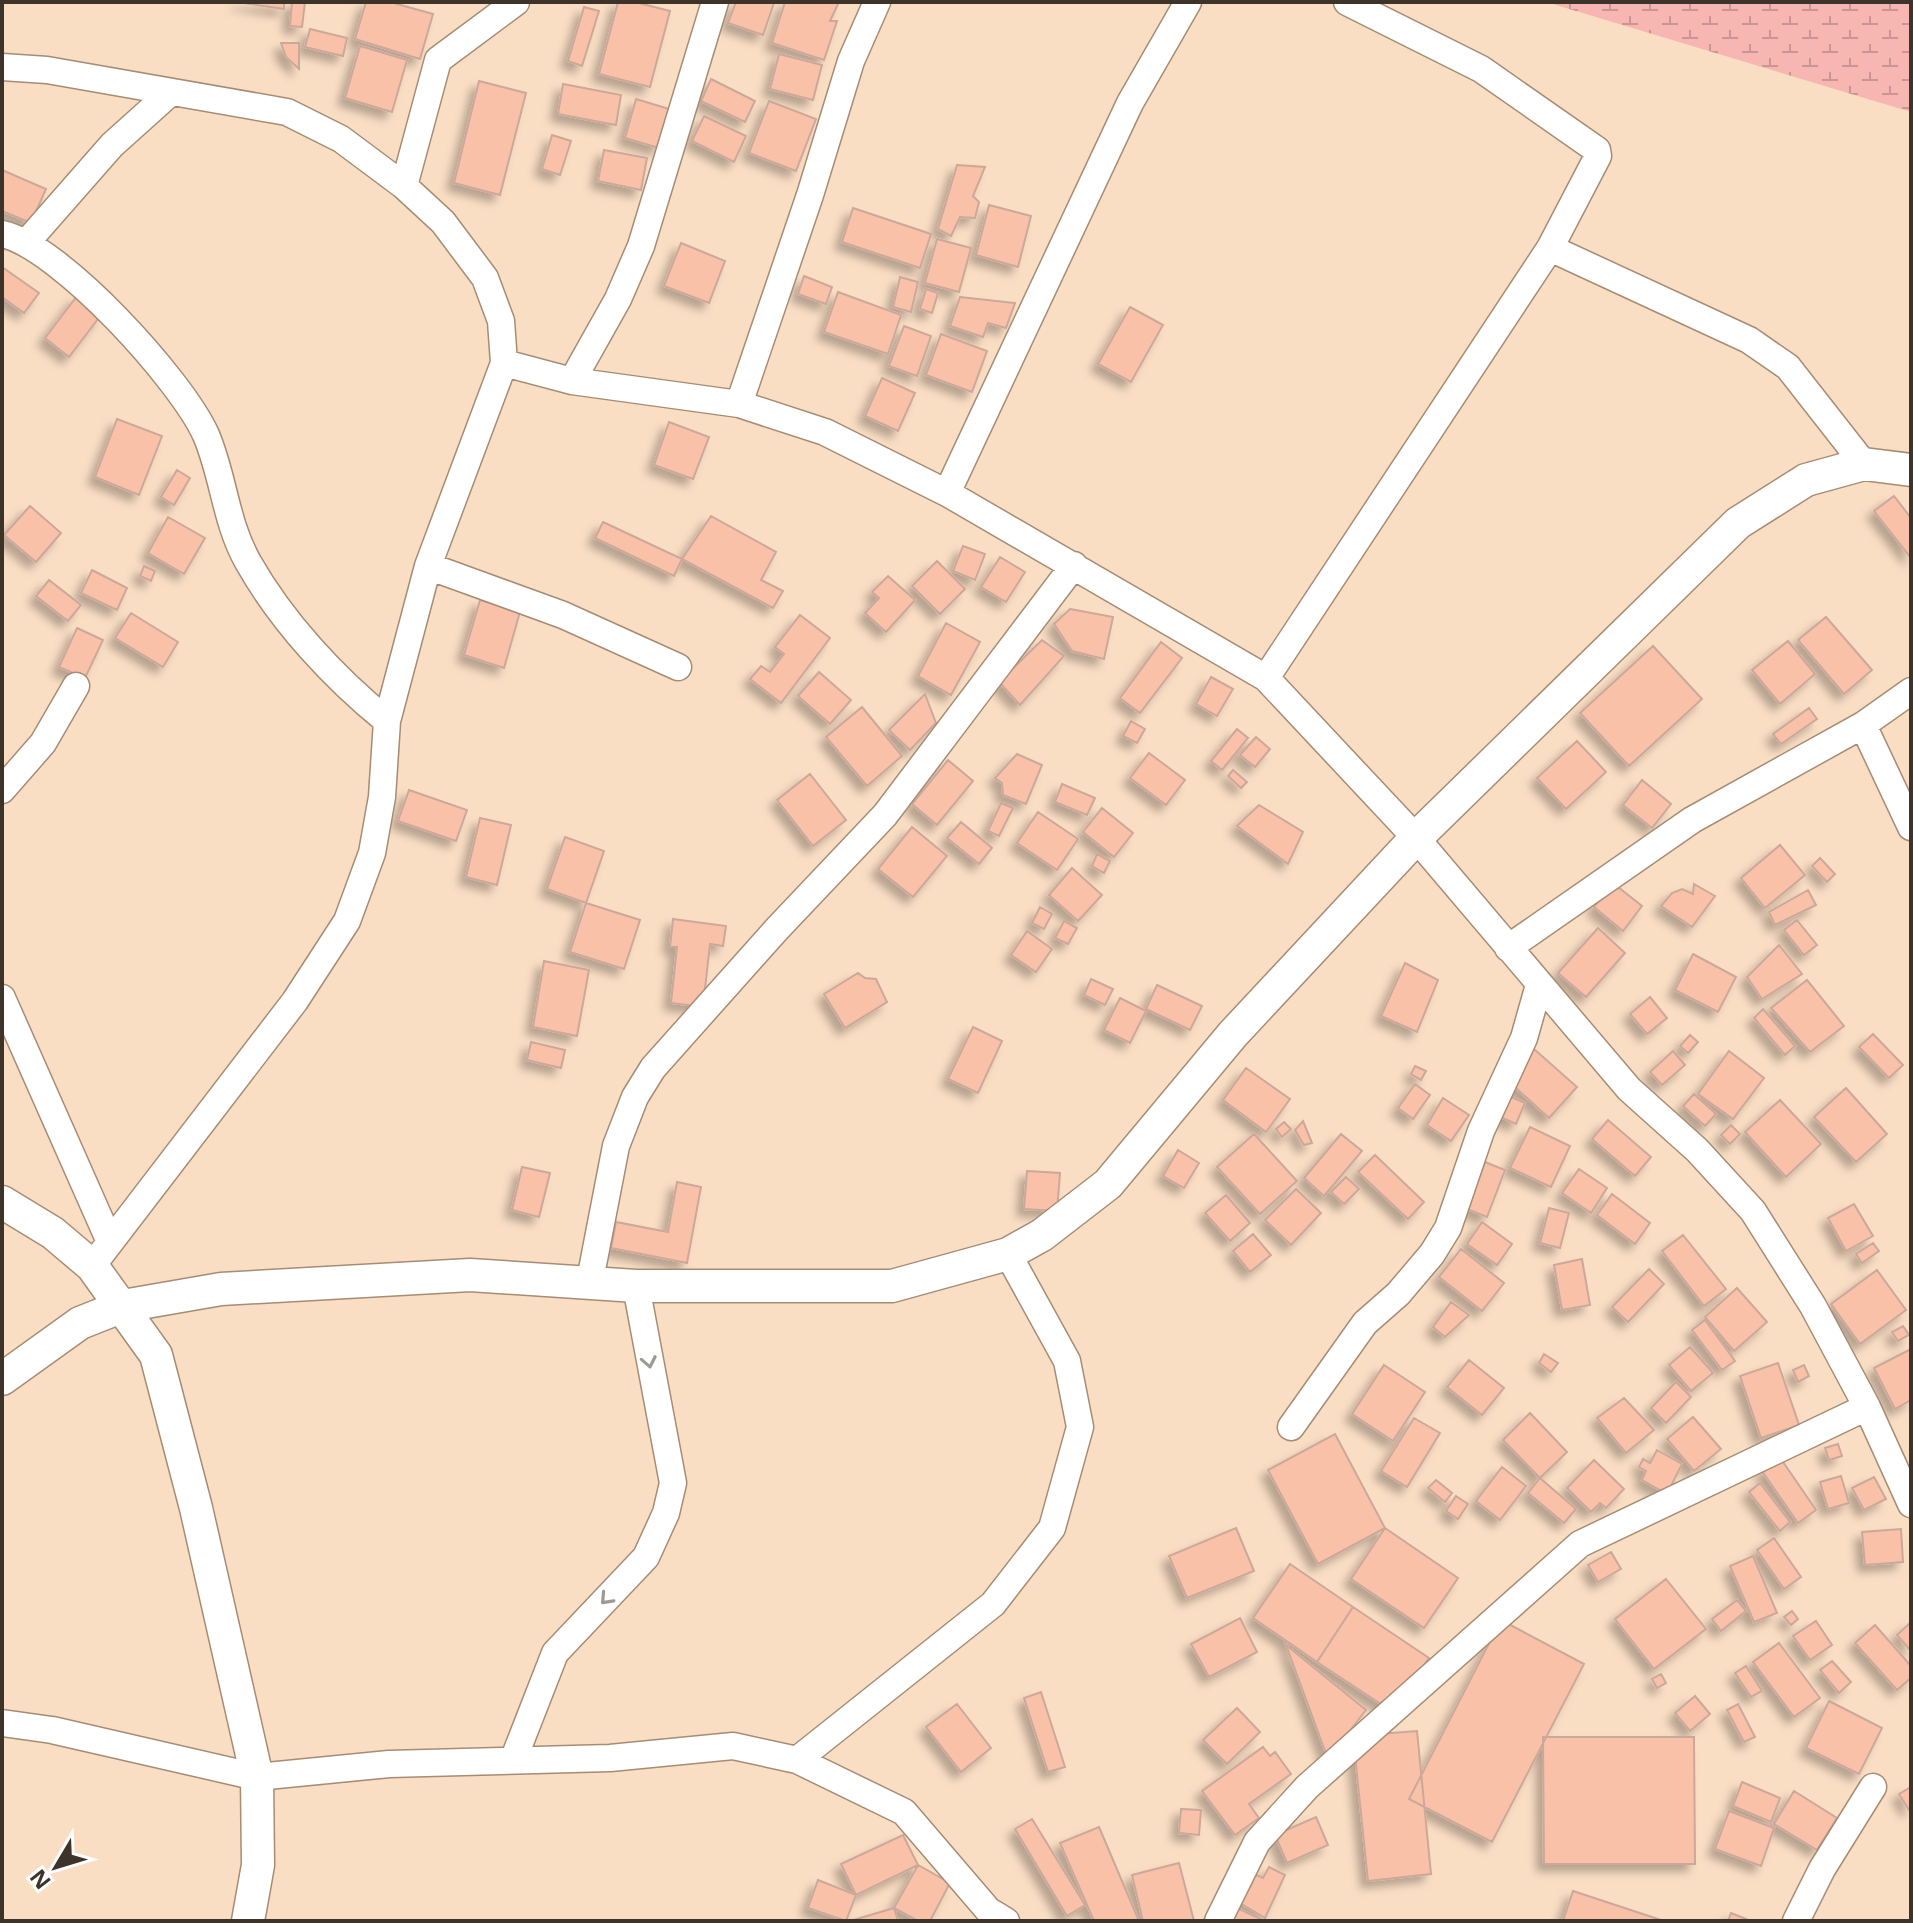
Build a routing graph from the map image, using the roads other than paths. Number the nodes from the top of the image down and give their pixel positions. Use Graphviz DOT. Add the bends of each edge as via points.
graph roads {
  1 [pos="516,2"];
  2 [pos="715,2"];
  3 [pos="877,2"];
  4 [pos="1188,2"];
  5 [pos="1347,2"];
  6 [pos="2,67"];
  7 [pos="171,92"];
  8 [pos="404,186"];
  9 [pos="14,238"];
  10 [pos="1550,248"];
  11 [pos="504,363"];
  12 [pos="572,381"];
  13 [pos="739,404"];
  14 [pos="1864,464"];
  15 [pos="1911,470"];
  16 [pos="947,493"];
  17 [pos="1074,565"];
  18 [pos="428,566"];
  19 [pos="678,667"];
  20 [pos="1266,678"];
  21 [pos="76,686"];
  22 [pos="1911,691"];
  23 [pos="387,721"];
  24 [pos="1863,725"];
  25 [pos="2,790"];
  26 [pos="1911,827"];
  27 [pos="1416,838"];
  28 [pos="1508,948"];
  29 [pos="1539,985"];
  30 [pos="2,998"];
  31 [pos="2,1202"];
  32 [pos="101,1254"];
  33 [pos="1008,1254"];
  34 [pos="590,1280"];
  35 [pos="636,1286"];
  36 [pos="123,1306"];
  37 [pos="2,1379"];
  38 [pos="1867,1407"];
  39 [pos="1291,1427"];
  40 [pos="1911,1504"];
  41 [pos="2,1723"];
  42 [pos="514,1758"];
  43 [pos="797,1760"];
  44 [pos="257,1777"];
  45 [pos="1873,1787"];
  46 [pos="248,1921"];
  47 [pos="1006,1921"];
  48 [pos="1218,1921"];
  49 [pos="1796,1921"];
  1 -- 8 [label="street" via="438,60"];
  2 -- 12 [label="street" via="641,246"];
  3 -- 13 [label="street" via="851,61"];
  4 -- 16 [label="street" via="1130,103"];
  5 -- 10 [label="street" via="1481,69 1597,150"];
  6 -- 7 [label="street"];
  7 -- 8 [label="street" via="287,112 341,139"];
  7 -- 9 [label="street"];
  8 -- 11 [label="street" via="443,222 485,278 501,321"];
  9 -- 23 [label="street" via="115,314 154,359 205,432 225,510 248,562 340,683"];
  10 -- 14 [label="street" via="1749,340 1788,367"];
  10 -- 20 [label="street"];
  11 -- 12 [label="street"];
  11 -- 18 [label="street"];
  12 -- 13 [label="street"];
  13 -- 16 [label="street" via="825,432"];
  14 -- 15 [label="street"];
  14 -- 27 [label="street" via="1806,480 1738,523"];
  16 -- 17 [label="street"];
  17 -- 20 [label="street"];
  17 -- 34 [label="street" via="885,815 653,1068 616,1146"];
  18 -- 19 [label="street" via="563,615"];
  18 -- 23 [label="street"];
  20 -- 27 [label="street"];
  21 -- 25 [label="street" via="43,743"];
  22 -- 24 [label="street"];
  23 -- 32 [label="street" via="372,853 347,921 295,1001"];
  24 -- 26 [label="street"];
  24 -- 28 [label="street" via="1692,820"];
  27 -- 28 [label="street"];
  27 -- 33 [label="street" via="1233,1034 1108,1184"];
  28 -- 29 [label="street"];
  29 -- 38 [label="street" via="1629,1089 1697,1150 1753,1211 1813,1306"];
  29 -- 39 [label="street" via="1524,1038 1481,1131 1448,1228 1398,1294 1365,1323"];
  30 -- 32 [label="street"];
  31 -- 32 [label="street"];
  32 -- 36 [label="street"];
  33 -- 35 [label="street" via="892,1286"];
  33 -- 43 [label="street" via="1067,1361 1080,1427 1052,1528 993,1604"];
  34 -- 35 [label="street"];
  34 -- 36 [label="street" via="454,1276 221,1289"];
  35 -- 42 [label="street, one-way" via="673,1483 666,1513 646,1557 555,1653"];
  36 -- 37 [label="street" via="80,1323"];
  36 -- 44 [label="street" via="156,1355"];
  38 -- 40 [label="street"];
  38 -- 48 [label="street" via="1580,1544 1307,1787 1257,1842"];
  41 -- 44 [label="street"];
  42 -- 43 [label="street" via="610,1758 733,1746"];
  42 -- 44 [label="street"];
  43 -- 47 [label="street" via="904,1812 988,1910"];
  44 -- 46 [label="street" via="258,1865"];
  45 -- 49 [label="street"];
}
